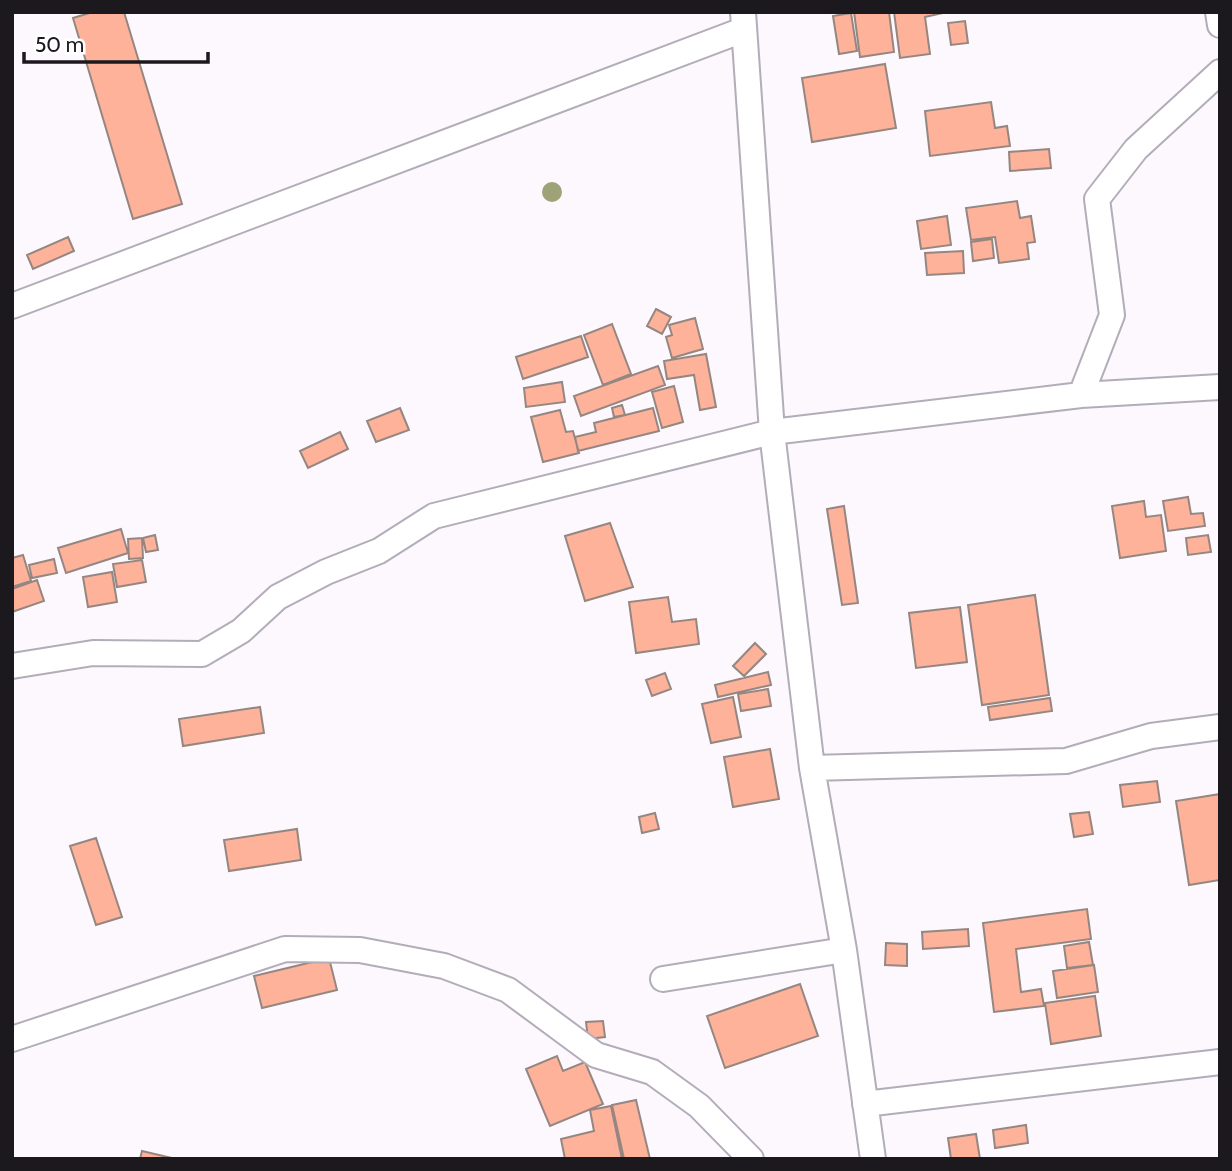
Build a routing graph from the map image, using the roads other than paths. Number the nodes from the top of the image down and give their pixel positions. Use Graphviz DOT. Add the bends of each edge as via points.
graph roads {
  1 [pos="1218,12"];
  2 [pos="743,21"];
  3 [pos="1220,25"];
  4 [pos="1220,72"];
  5 [pos="12,306"];
  6 [pos="1218,388"];
  7 [pos="1081,395"];
  8 [pos="772,432"];
  9 [pos="12,666"];
  10 [pos="1220,727"];
  11 [pos="812,768"];
  12 [pos="844,950"];
  13 [pos="663,979"];
  14 [pos="12,1039"];
  15 [pos="1220,1062"];
  16 [pos="865,1104"];
  17 [pos="751,1159"];
  18 [pos="873,1159"];
  1 -- 3 [label="street"];
  2 -- 5 [label="street"];
  2 -- 8 [label="street"];
  4 -- 7 [label="street" via="1136,149 1097,199 1112,315"];
  6 -- 7 [label="street"];
  7 -- 8 [label="street"];
  8 -- 9 [label="street" via="434,516 379,551 278,597 241,631 202,654 93,653"];
  8 -- 11 [label="street"];
  10 -- 11 [label="street" via="1151,736 1066,761"];
  11 -- 12 [label="street"];
  12 -- 13 [label="street"];
  12 -- 16 [label="street"];
  14 -- 17 [label="street" via="285,949 360,950 444,966 508,990 596,1055 652,1072 699,1106"];
  15 -- 16 [label="street"];
  16 -- 18 [label="street"];
}
